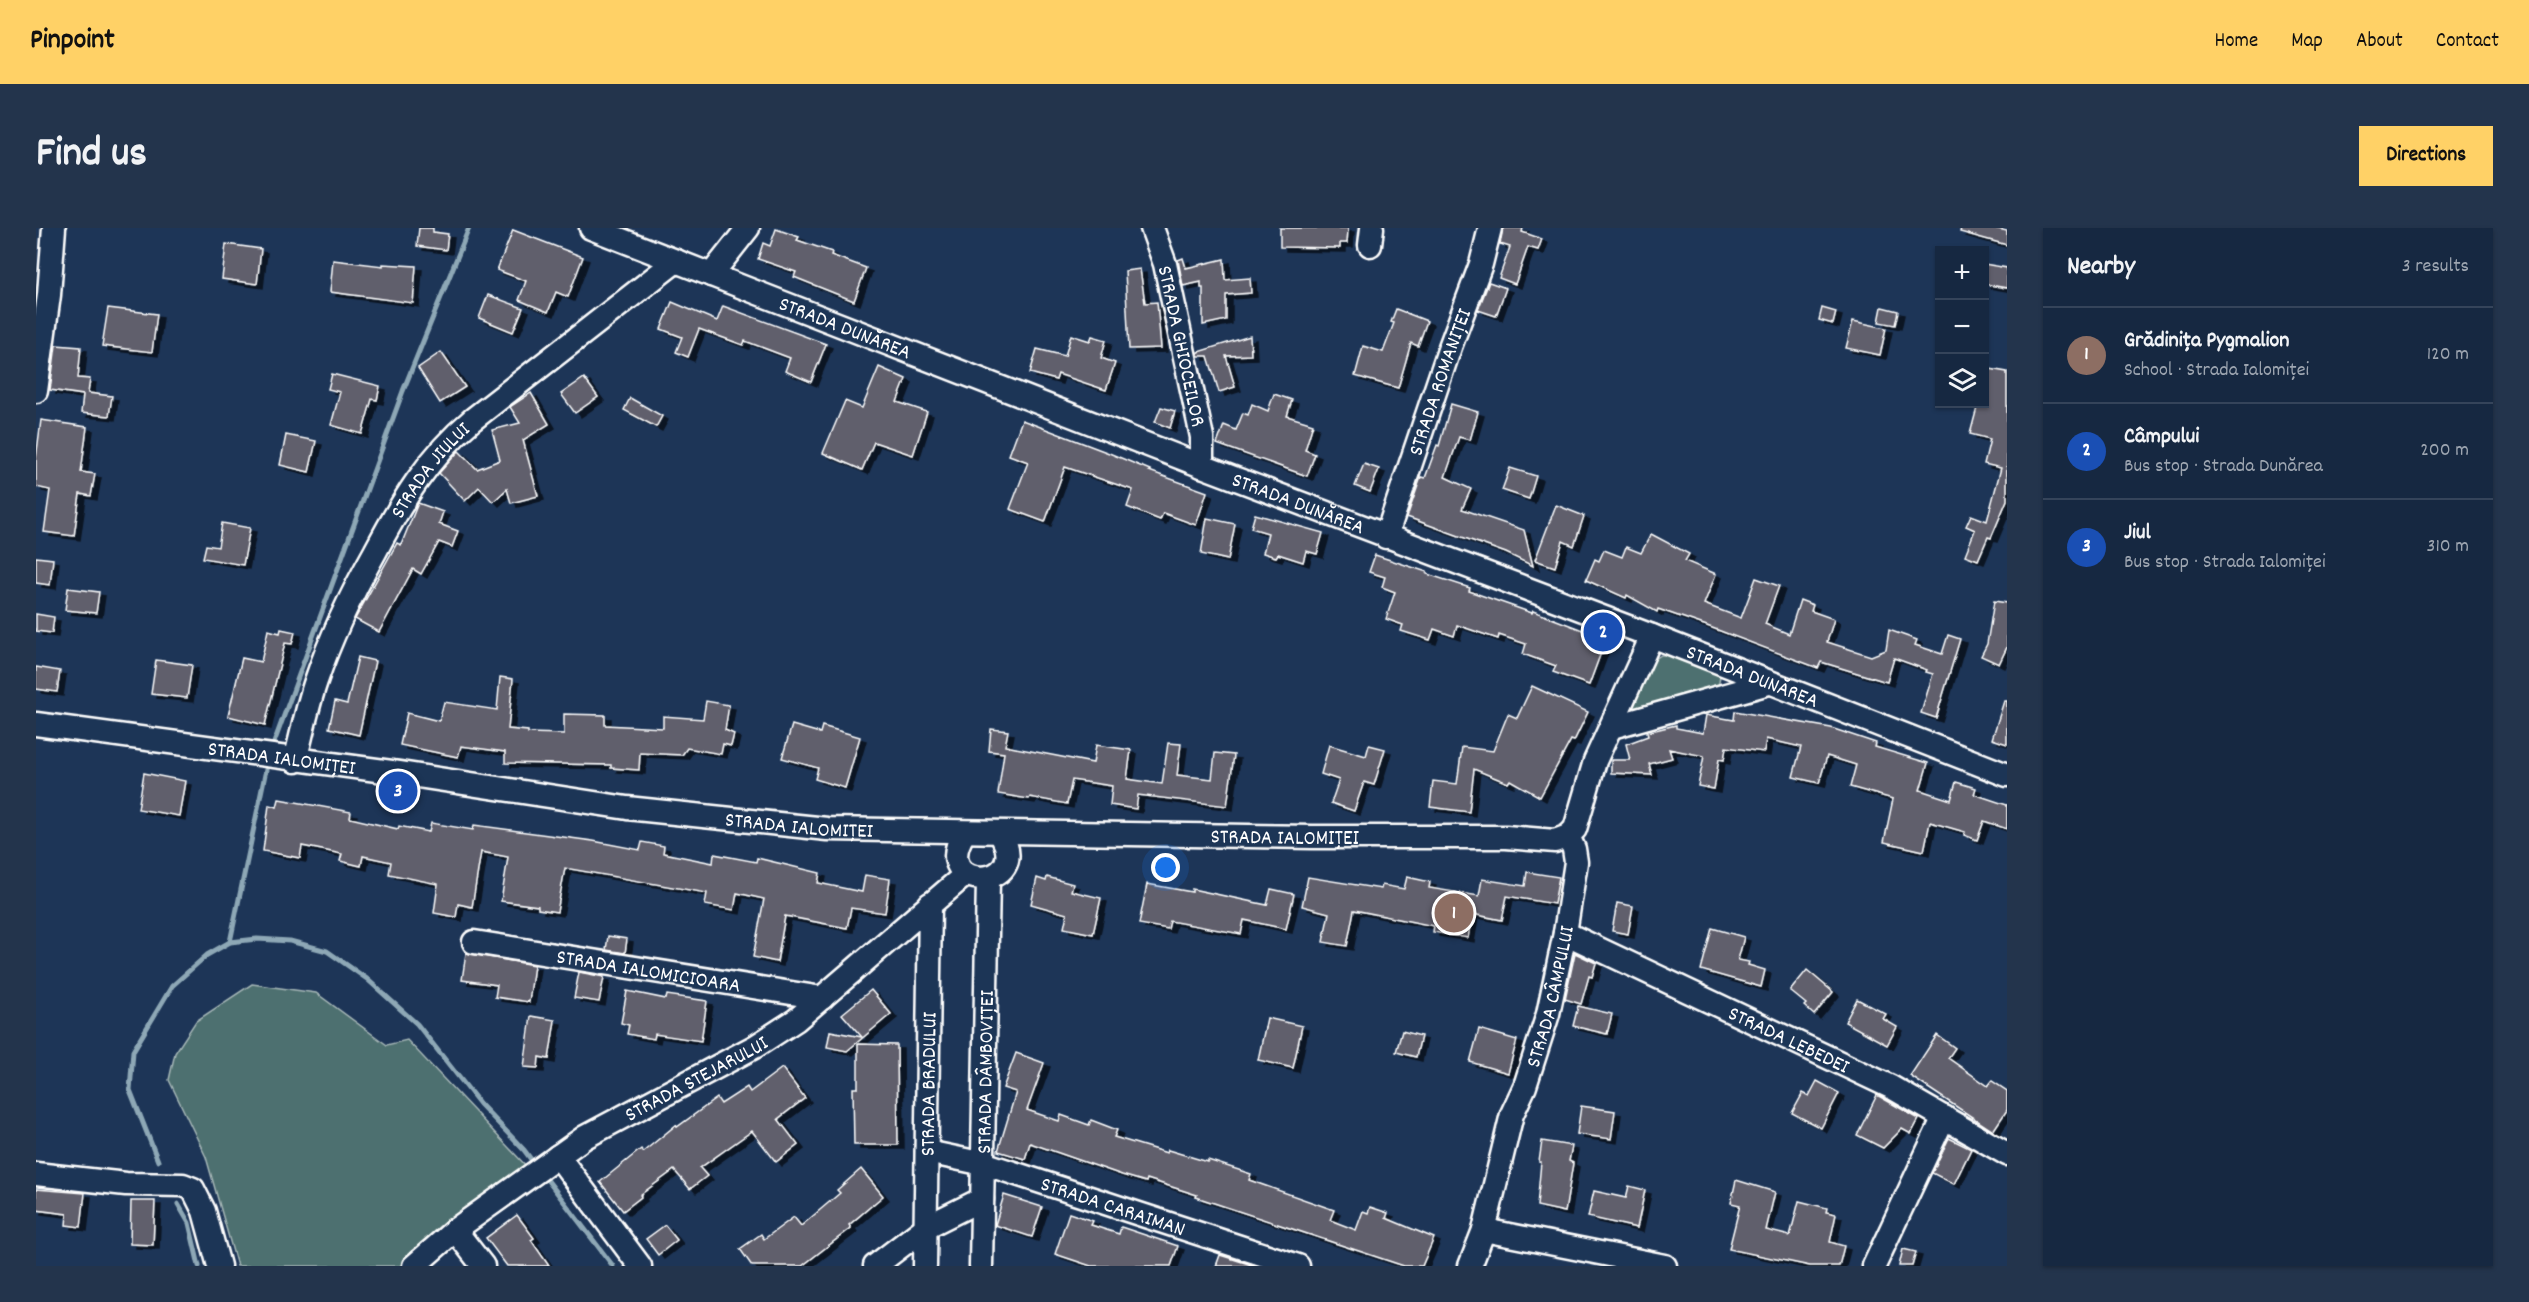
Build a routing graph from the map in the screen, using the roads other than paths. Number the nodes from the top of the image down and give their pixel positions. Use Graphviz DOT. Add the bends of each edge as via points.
graph roads {
  1 [pos="54,228"];
  2 [pos="591,228"];
  3 [pos="748,228"];
  4 [pos="1152,228"];
  5 [pos="1490,228"];
  6 [pos="622,234"];
  7 [pos="676,261"];
  8 [pos="711,275"];
  9 [pos="36,391"];
  10 [pos="1202,466"];
  11 [pos="1386,537"];
  12 [pos="1652,636"];
  13 [pos="1769,683"];
  14 [pos="36,724"];
  15 [pos="1612,727"];
  16 [pos="278,758"];
  17 [pos="2007,775"];
  18 [pos="964,833"];
  19 [pos="1000,833"];
  20 [pos="1568,836"];
  21 [pos="977,876"];
  22 [pos="930,904"];
  23 [pos="1565,933"];
  24 [pos="474,942"];
  25 [pos="822,999"];
  26 [pos="1944,1117"];
  27 [pos="927,1152"];
  28 [pos="2007,1155"];
  29 [pos="554,1159"];
  30 [pos="983,1164"];
  31 [pos="36,1174"];
  32 [pos="982,1199"];
  33 [pos="926,1227"];
  34 [pos="455,1230"];
  35 [pos="1484,1230"];
  36 [pos="219,1266"];
  37 [pos="414,1266"];
  38 [pos="483,1266"];
  39 [pos="640,1266"];
  40 [pos="874,1266"];
  41 [pos="926,1266"];
  42 [pos="981,1266"];
  43 [pos="1298,1266"];
  44 [pos="1470,1266"];
  45 [pos="1665,1266"];
  46 [pos="1874,1266"];
  1 -- 9 [label="street"];
  2 -- 6 [label="street, STRADA DUNĂREA"];
  3 -- 8 [label="street"];
  4 -- 10 [label="street, STRADA GHIOCEILOR" via="1165,264 1202,438"];
  5 -- 11 [label="street, STRADA ROMANIȚEI" via="1482,264"];
  6 -- 7 [label="street, STRADA DUNĂREA"];
  7 -- 8 [label="street, STRADA DUNĂREA"];
  7 -- 16 [label="street, STRADA JIULUI" via="472,420 425,468 398,509 340,618 315,682"];
  8 -- 10 [label="street, STRADA DUNĂREA"];
  10 -- 11 [label="street, STRADA DUNĂREA"];
  11 -- 12 [label="street, STRADA DUNĂREA"];
  12 -- 13 [label="street, STRADA DUNĂREA"];
  12 -- 15 [label="street"];
  13 -- 15 [label="street"];
  13 -- 17 [label="street, STRADA DUNĂREA"];
  14 -- 16 [label="street, STRADA IALOMIȚEI"];
  15 -- 20 [label="street" via="1595,761 1575,829"];
  16 -- 18 [label="street, STRADA IALOMIȚEI" via="627,808 769,824"];
  18 -- 19 [label="street, STRADA IALOMIȚEI"];
  18 -- 21 [label="street" via="956,846 957,862"];
  19 -- 20 [label="street, STRADA IALOMIȚEI" via="1506,837 1555,841"];
  19 -- 21 [label="street, STRADA STEJARULUI" via="1007,845 1007,860 1000,872"];
  20 -- 23 [label="street, STRADA CÂMPULUI" via="1576,862"];
  21 -- 22 [label="street, STRADA STEJARULUI"];
  21 -- 30 [label="street, STRADA DÂMBOVIȚEI"];
  22 -- 25 [label="street, STRADA STEJARULUI"];
  22 -- 27 [label="street, STRADA BRADULUI"];
  23 -- 26 [label="street, STRADA LEBEDEI" via="1891,1087"];
  23 -- 35 [label="street, STRADA CÂMPULUI" via="1548,1014 1512,1114"];
  24 -- 25 [label="street, STRADA IALOMICIOARA"];
  25 -- 29 [label="street, STRADA STEJARULUI" via="756,1046 611,1122"];
  26 -- 28 [label="street, STRADA LEBEDEI"];
  26 -- 46 [label="street"];
  27 -- 30 [label="street, STRADA CARAIMAN"];
  27 -- 33 [label="street, STRADA BRADULUI"];
  29 -- 34 [label="street, STRADA STEJARULUI"];
  29 -- 39 [label="street"];
  30 -- 32 [label="street, STRADA DÂMBOVIȚEI"];
  30 -- 43 [label="street, STRADA CARAIMAN"];
  31 -- 36 [label="street" via="126,1184 183,1185 193,1189 204,1211"];
  32 -- 33 [label="street"];
  32 -- 42 [label="street, STRADA DÂMBOVIȚEI"];
  33 -- 40 [label="street"];
  33 -- 41 [label="street, STRADA BRADULUI"];
  34 -- 37 [label="street, STRADA STEJARULUI"];
  34 -- 38 [label="street"];
  35 -- 44 [label="street, STRADA CÂMPULUI"];
  35 -- 45 [label="street"];
}
